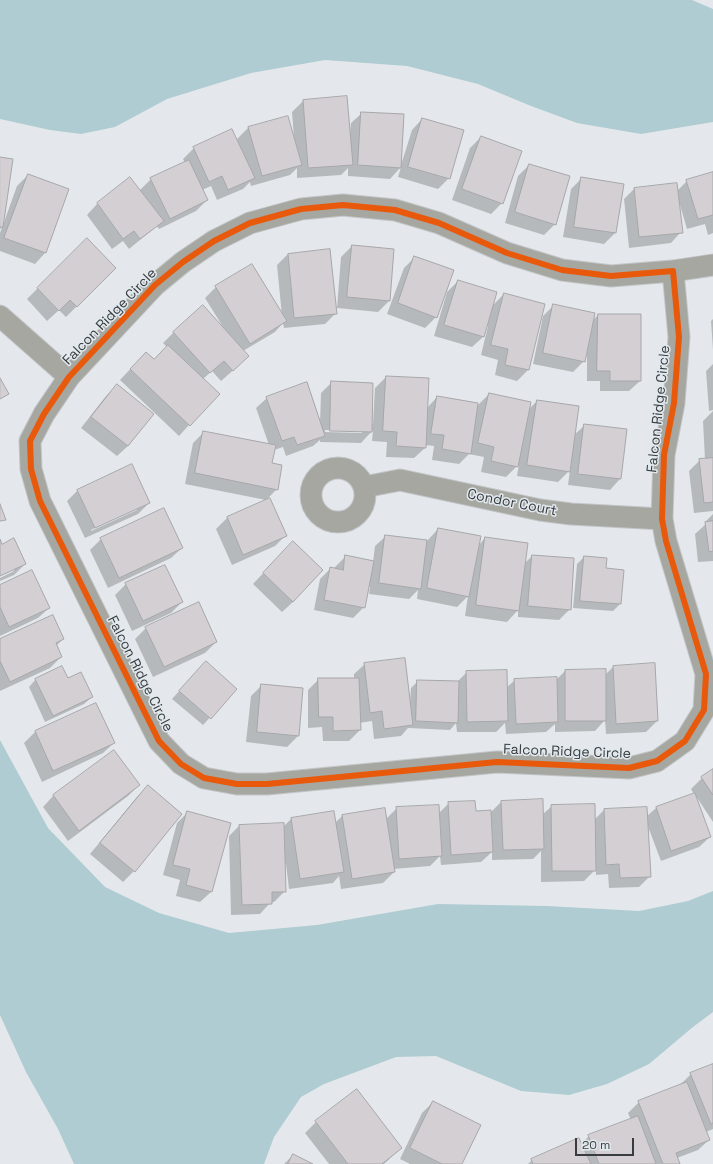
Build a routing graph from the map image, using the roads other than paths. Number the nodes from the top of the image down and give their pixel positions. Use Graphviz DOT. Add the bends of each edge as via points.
graph roads {
  1 [pos="713,265"];
  2 [pos="672,271"];
  3 [pos="0,316"];
  4 [pos="69,377"];
  5 [pos="364,487"];
  6 [pos="662,519"];
  1 -- 2 [label="street, Falcon Ridge Circle"];
  2 -- 4 [label="street, Falcon Ridge Circle" via="611,276 562,270 507,253 439,223 395,210 343,205 301,210 250,223 214,241 183,262 155,285"];
  2 -- 6 [label="street, Falcon Ridge Circle" via="679,337 674,403 664,455"];
  3 -- 4 [label="street"];
  4 -- 6 [label="street, Falcon Ridge Circle" via="44,414 30,441 31,469 40,501 159,741 181,764 204,778 237,784 267,784 497,762 629,768 657,761 685,741 704,710 706,674 666,542"];
  5 -- 6 [label="street, Condor Court" via="400,480 540,510"];
}
